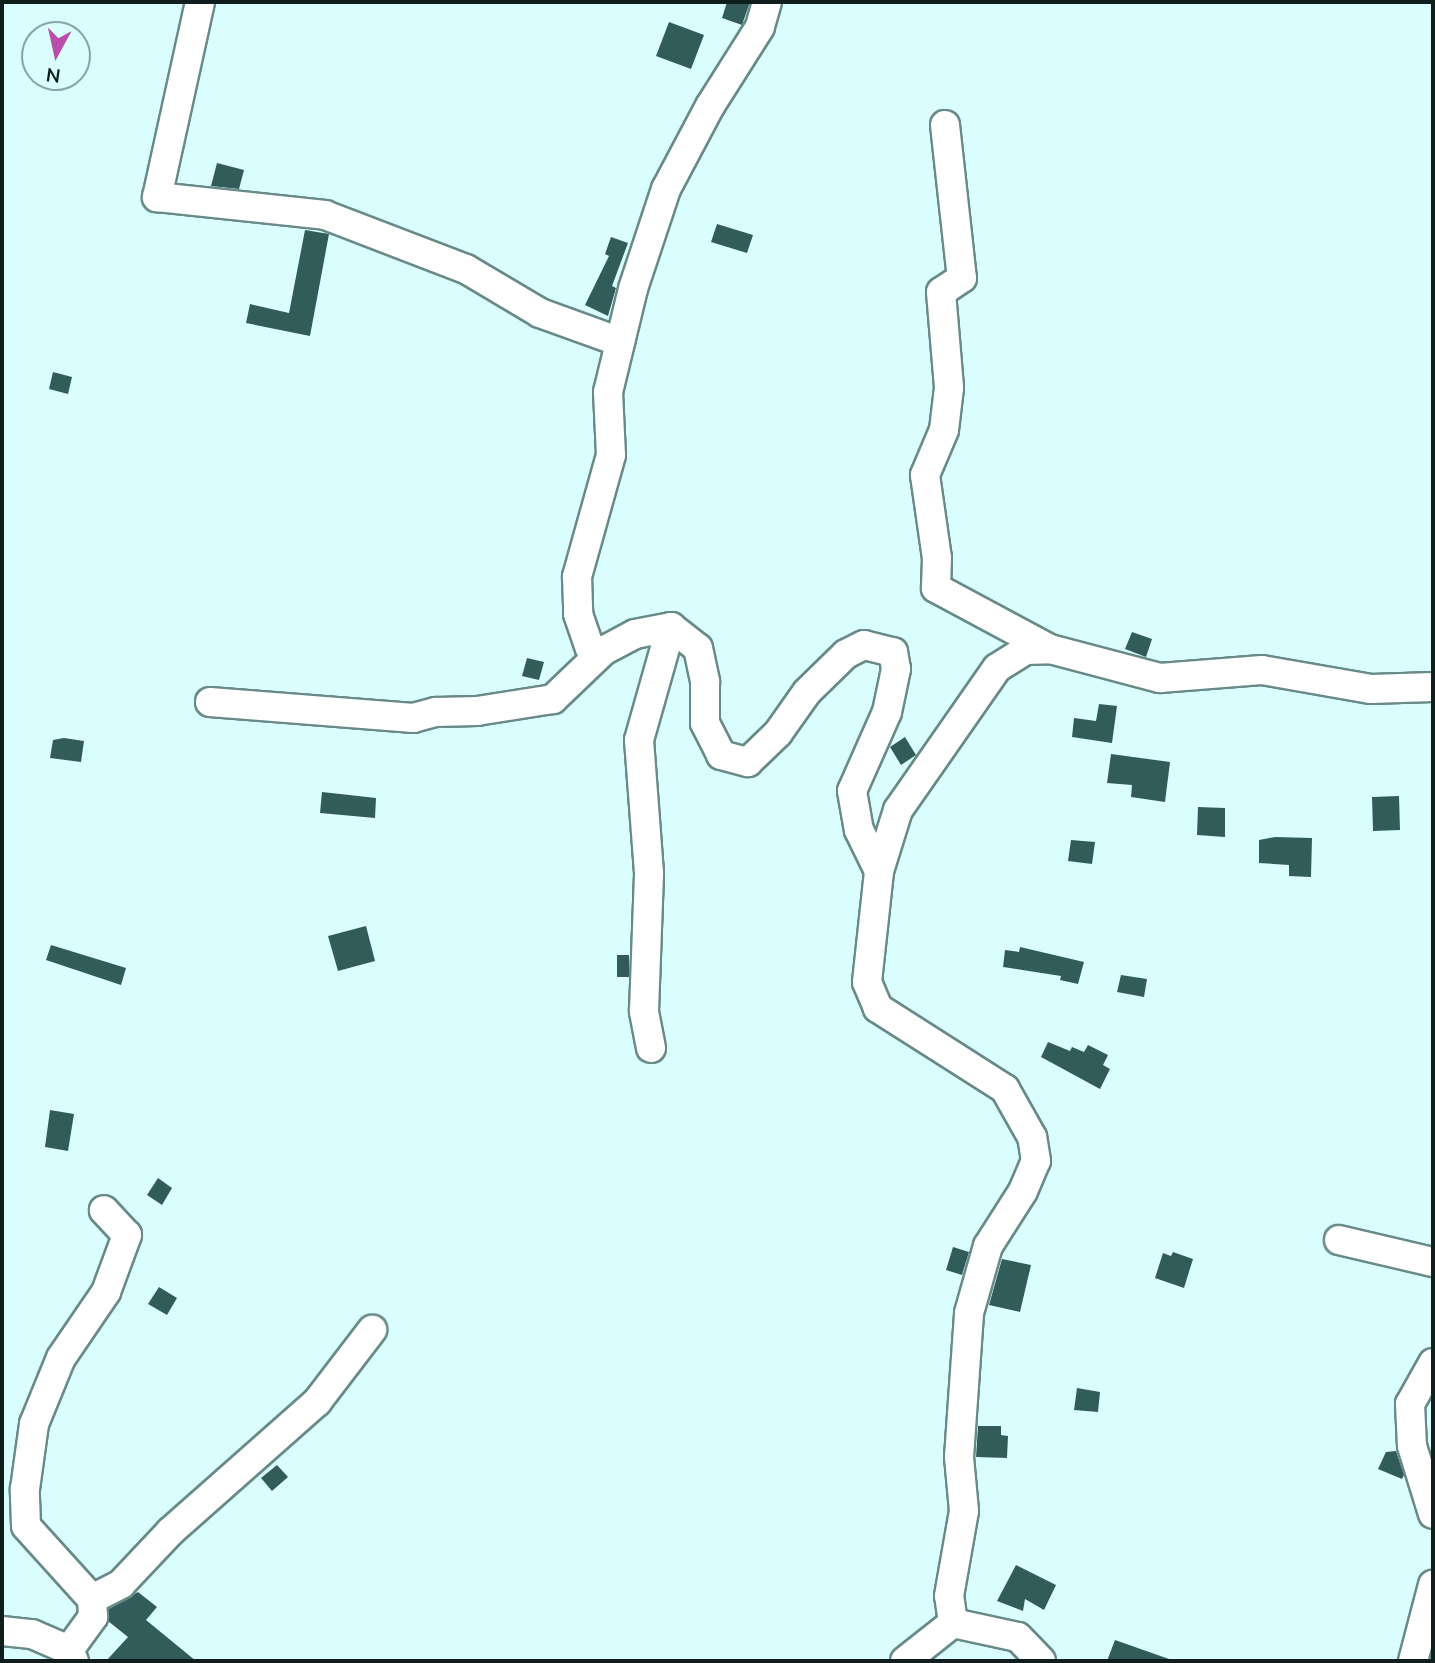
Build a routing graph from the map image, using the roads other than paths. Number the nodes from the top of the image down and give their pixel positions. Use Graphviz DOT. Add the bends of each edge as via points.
graph roads {
  1 [pos="200,2"];
  2 [pos="767,2"];
  3 [pos="945,125"];
  4 [pos="620,342"];
  5 [pos="671,627"];
  6 [pos="1050,649"];
  7 [pos="603,651"];
  8 [pos="1433,687"];
  9 [pos="210,702"];
  10 [pos="879,871"];
  11 [pos="651,1048"];
  12 [pos="104,1210"];
  13 [pos="1339,1240"];
  14 [pos="1433,1262"];
  15 [pos="372,1330"];
  16 [pos="1433,1363"];
  17 [pos="1433,1514"];
  18 [pos="1433,1586"];
  19 [pos="92,1600"];
  20 [pos="953,1623"];
  21 [pos="2,1631"];
  22 [pos="71,1656"];
  23 [pos="905,1661"];
  24 [pos="1041,1661"];
  25 [pos="1413,1661"];
  1 -- 4 [label="street" via="157,197 325,215 466,268 540,313"];
  2 -- 4 [label="street" via="760,27 710,106 666,189"];
  3 -- 6 [label="street" via="961,278 941,292 948,388 944,430 925,475 937,558 936,588"];
  4 -- 7 [label="street" via="608,392 611,455 578,577 578,614 590,648"];
  5 -- 7 [label="street" via="635,634"];
  5 -- 10 [label="street" via="698,648 705,682 705,723 721,755 748,762 846,654 864,645 893,652 896,669 887,712 852,791 859,830"];
  5 -- 11 [label="street" via="639,740 649,873 645,1011"];
  6 -- 8 [label="street" via="1160,678 1262,670 1371,689"];
  6 -- 10 [label="street" via="1026,650 998,668 898,810"];
  7 -- 9 [label="street" via="553,699 477,710 413,718"];
  10 -- 20 [label="street" via="867,982 878,1008 1005,1089 1032,1137 1035,1161 1023,1191 988,1246 969,1313 959,1457 964,1511 949,1597"];
  12 -- 19 [label="street" via="127,1235 106,1292 61,1357 38,1413 25,1489 26,1526"];
  13 -- 14 [label="street"];
  15 -- 19 [label="street" via="317,1402 171,1531 121,1584"];
  16 -- 17 [label="street" via="1410,1404 1412,1446"];
  18 -- 25 [label="street"];
  19 -- 22 [label="street" via="93,1617"];
  20 -- 23 [label="street"];
  20 -- 24 [label="street" via="1018,1637"];
  21 -- 22 [label="street" via="32,1634"];
}
